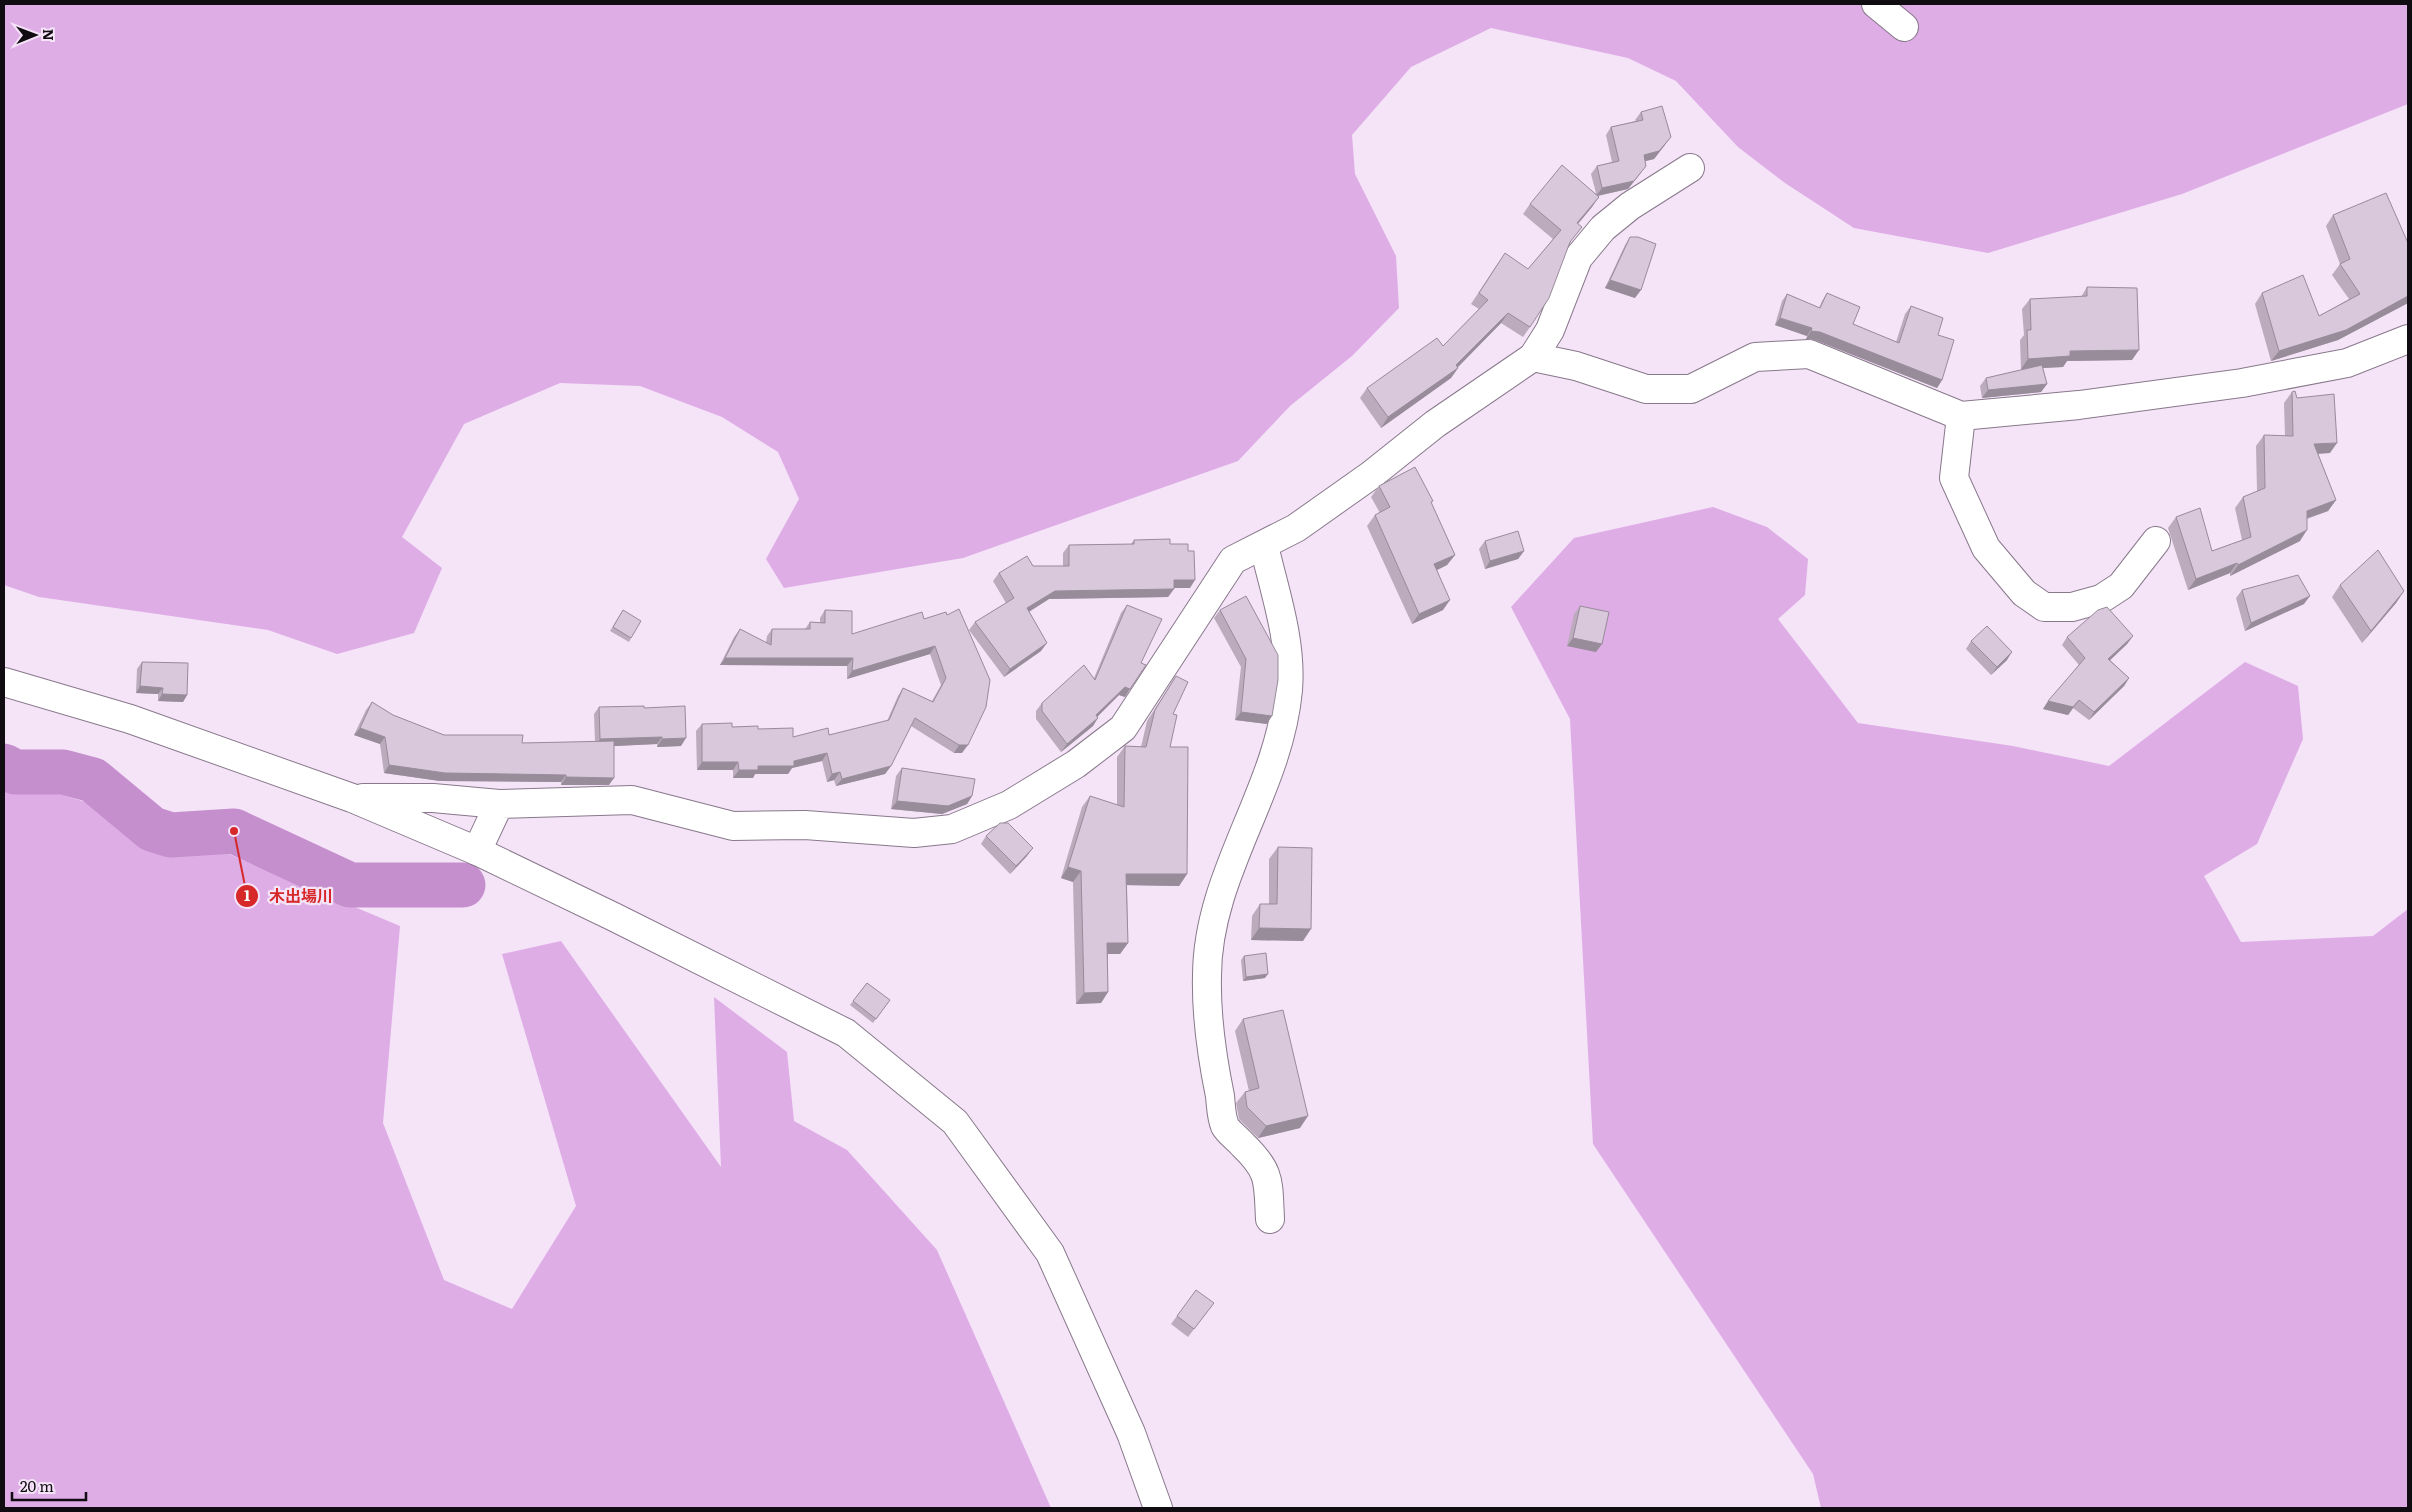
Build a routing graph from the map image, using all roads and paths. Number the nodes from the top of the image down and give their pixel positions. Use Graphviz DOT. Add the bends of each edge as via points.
graph roads {
  1 [pos="1876,4"];
  2 [pos="1904,27"];
  3 [pos="1690,168"];
  4 [pos="2408,340"];
  5 [pos="1533,357"];
  6 [pos="1961,416"];
  7 [pos="2156,542"];
  8 [pos="1264,546"];
  9 [pos="4,682"];
  10 [pos="352,798"];
  11 [pos="499,804"];
  12 [pos="477,851"];
  13 [pos="1270,1219"];
  14 [pos="1158,1508"];
  1 -- 2 [label="street"];
  3 -- 5 [label="street" via="1602,228 1578,258 1550,330"];
  4 -- 6 [label="street" via="2347,363 2242,382 2079,405"];
  5 -- 6 [label="street" via="1576,366 1646,388 1691,390 1755,357 1809,354"];
  5 -- 8 [label="street" via="1435,424 1296,528"];
  6 -- 7 [label="street" via="1954,478 1986,548 2024,593 2044,607 2072,608 2101,599 2120,586"];
  8 -- 11 [label="street" via="1233,560 1123,728 1076,764 1009,805 952,829 914,833 805,825 733,826 632,800"];
  8 -- 13 [label="street" via="1289,651 1288,691 1278,746 1227,876 1210,932 1207,976 1210,1027 1225,1127 1259,1160 1268,1176"];
  9 -- 10 [label="street" via="130,719"];
  10 -- 11 [label="street" via="433,798"];
  10 -- 12 [label="street"];
  11 -- 12 [label="street"];
  12 -- 14 [label="street" via="846,1033 956,1122 1050,1254 1131,1433"];
}
